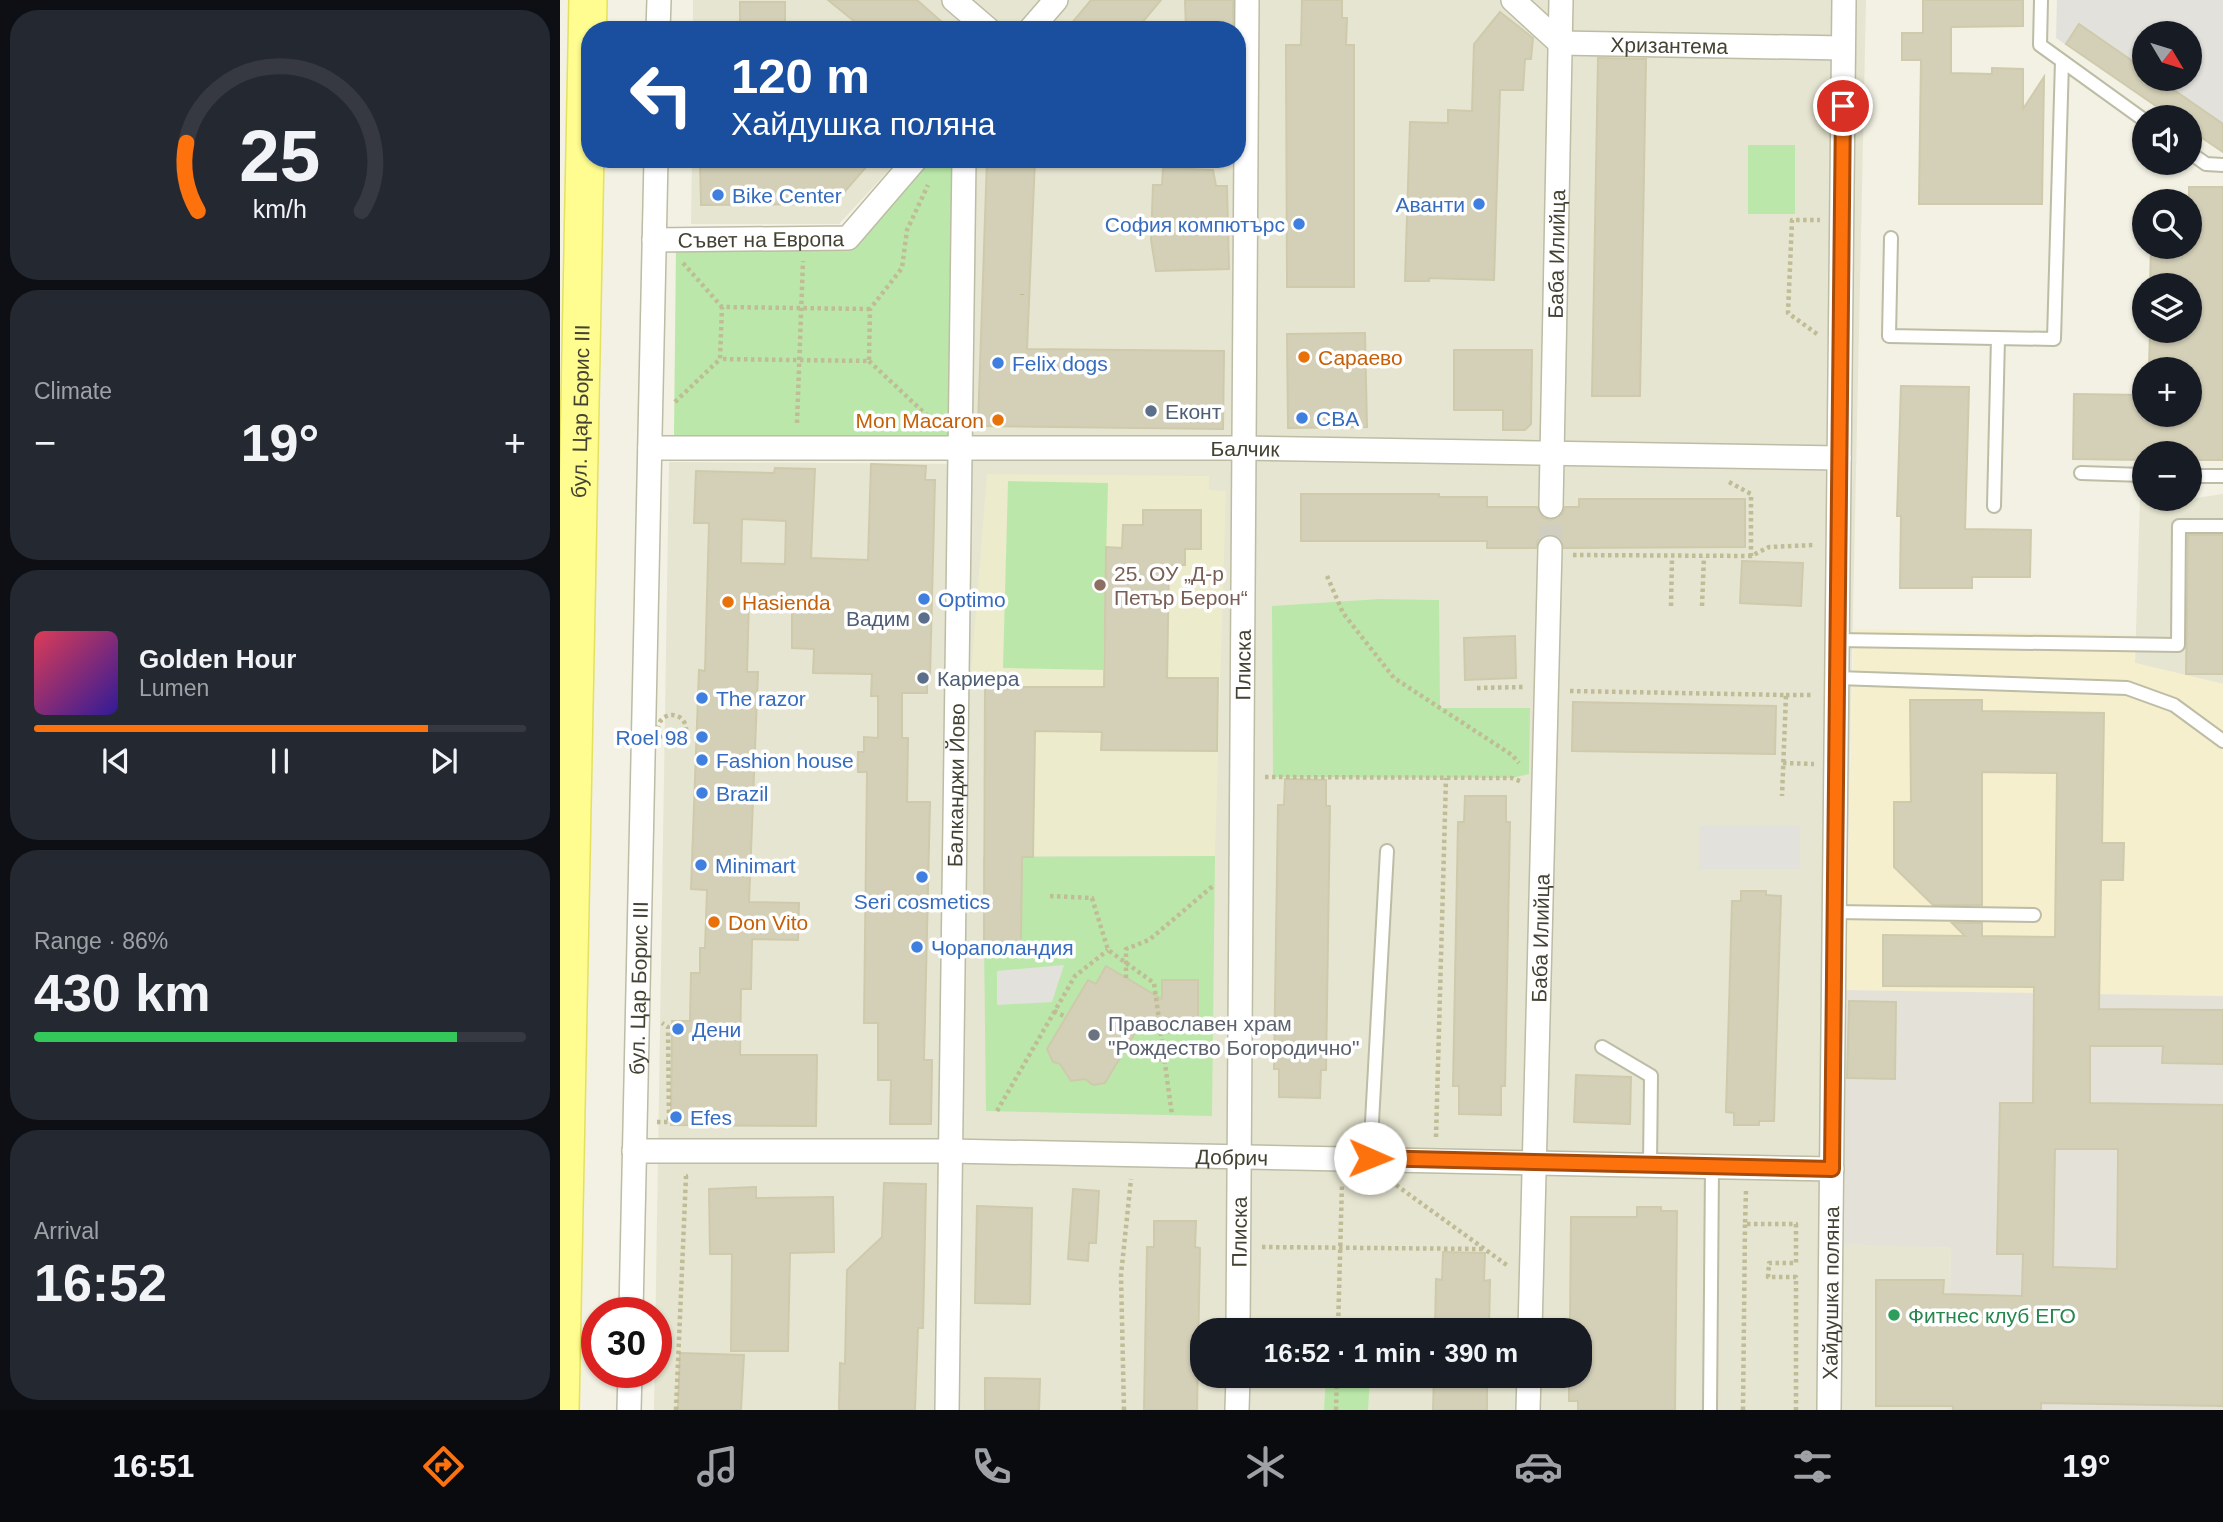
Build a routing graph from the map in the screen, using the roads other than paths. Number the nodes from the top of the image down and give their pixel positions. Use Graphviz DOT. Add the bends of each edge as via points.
graph roads {
  1 [pos="588,0"];
  2 [pos="659,0"];
  3 [pos="954,0"];
  4 [pos="1056,0"];
  5 [pos="1247,0"];
  6 [pos="1514,0"];
  7 [pos="1561,0"];
  8 [pos="1844,0"];
  9 [pos="2041,0"];
  10 [pos="588,21"];
  11 [pos="658,21"];
  12 [pos="978,21"];
  13 [pos="1038,21"];
  14 [pos="1560,43"];
  15 [pos="1843,48"];
  16 [pos="2062,61"];
  17 [pos="2132,111"];
  18 [pos="1246,150"];
  19 [pos="2202,161"];
  20 [pos="2223,165"];
  21 [pos="585,168"];
  22 [pos="656,168"];
  23 [pos="908,168"];
  24 [pos="964,168"];
  25 [pos="1246,168"];
  26 [pos="1891,238"];
  27 [pos="654,240"];
  28 [pos="1998,338"];
  29 [pos="960,447"];
  30 [pos="650,448"];
  31 [pos="1244,449"];
  32 [pos="1553,454"];
  33 [pos="1839,458"];
  34 [pos="2081,473"];
  35 [pos="2132,475"];
  36 [pos="2202,476"];
  37 [pos="2223,476"];
  38 [pos="1552,506"];
  39 [pos="1994,506"];
  40 [pos="2223,526"];
  41 [pos="1551,551"];
  42 [pos="1837,640"];
  43 [pos="1837,678"];
  44 [pos="2223,741"];
  45 [pos="1387,851"];
  46 [pos="1835,912"];
  47 [pos="2034,915"];
  48 [pos="1602,1047"];
  49 [pos="634,1151"];
  50 [pos="950,1151"];
  51 [pos="1239,1156"];
  52 [pos="1357,1158"];
  53 [pos="1535,1162"];
  54 [pos="1650,1164"];
  55 [pos="1712,1166"];
  56 [pos="1832,1169"];
  57 [pos="631,1297"];
  58 [pos="1238,1318"];
  59 [pos="1531,1318"];
  60 [pos="630,1388"];
  61 [pos="1238,1388"];
  62 [pos="1529,1388"];
  63 [pos="560,1410"];
  64 [pos="629,1410"];
  65 [pos="947,1410"];
  66 [pos="1237,1410"];
  67 [pos="1528,1410"];
  68 [pos="1710,1410"];
  69 [pos="1829,1410"];
  1 -- 10 [label="main road, бул. Цар Борис III"];
  2 -- 11 [label="street"];
  3 -- 12 [label="street"];
  4 -- 13 [label="street"];
  5 -- 18 [label="street, Плиска"];
  6 -- 14 [label="street"];
  7 -- 14 [label="street, Баба Илийца"];
  8 -- 15 [label="street, Хайдушка поляна"];
  9 -- 16 [label="lane" via="2040,46"];
  14 -- 15 [label="street, Хризантема"];
  14 -- 32 [label="street, Баба Илийца"];
  15 -- 33 [label="street, Хайдушка поляна"];
  16 -- 17 [label="lane"];
  16 -- 28 [label="lane" via="2054,340"];
  19 -- 20 [label="lane"];
  21 -- 63 [label="main road, бул. Цар Борис III"];
  22 -- 27 [label="street, бул. Цар Борис III"];
  23 -- 27 [label="street, Съвет на Европа" via="848,238"];
  24 -- 29 [label="street, Балканджи Йово"];
  25 -- 31 [label="street, Плиска"];
  26 -- 28 [label="lane" via="1889,336"];
  27 -- 30 [label="street, бул. Цар Борис III"];
  28 -- 39 [label="lane"];
  29 -- 30 [label="street, Балчик"];
  29 -- 31 [label="street, Балчик"];
  29 -- 50 [label="street, Балканджи Йово"];
  30 -- 49 [label="street, бул. Цар Борис III"];
  31 -- 32 [label="street, Балчик"];
  31 -- 51 [label="street, Плиска"];
  32 -- 33 [label="street, Балчик"];
  32 -- 38 [label="street, Баба Илийца"];
  33 -- 42 [label="street, Хайдушка поляна"];
  34 -- 35 [label="lane"];
  36 -- 37 [label="lane"];
  40 -- 42 [label="lane" via="2179,526 2178,645"];
  41 -- 53 [label="street, Баба Илийца"];
  42 -- 43 [label="street, Хайдушка поляна"];
  43 -- 44 [label="lane" via="2127,688 2174,705"];
  43 -- 46 [label="street, Хайдушка поляна"];
  45 -- 52 [label="lane"];
  46 -- 47 [label="lane"];
  46 -- 56 [label="street, Хайдушка поляна"];
  48 -- 54 [label="lane" via="1651,1076"];
  49 -- 50 [label="street, Добрич"];
  49 -- 57 [label="street, бул. Цар Борис III"];
  50 -- 51 [label="street, Добрич"];
  50 -- 65 [label="street, Балканджи Йово"];
  51 -- 52 [label="street, Добрич"];
  51 -- 58 [label="street, Плиска"];
  52 -- 53 [label="street, Добрич"];
  53 -- 54 [label="street, Добрич"];
  53 -- 59 [label="street, Баба Илийца"];
  54 -- 55 [label="street, Добрич"];
  55 -- 56 [label="street, Добрич"];
  55 -- 68 [label="lane"];
  56 -- 69 [label="street, Хайдушка поляна"];
  60 -- 64 [label="street"];
  61 -- 66 [label="street"];
  62 -- 67 [label="street"];
}
